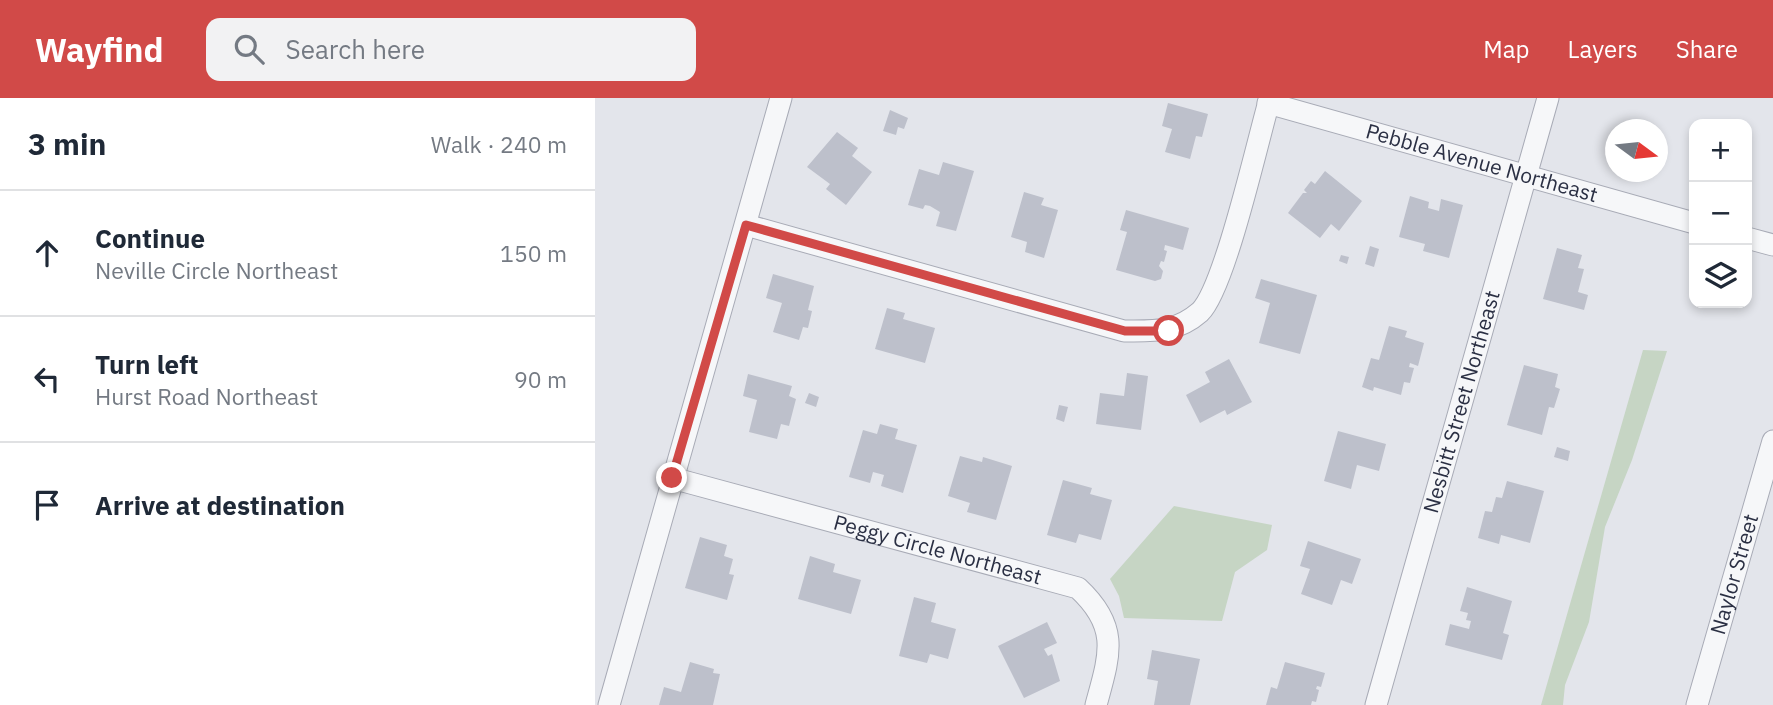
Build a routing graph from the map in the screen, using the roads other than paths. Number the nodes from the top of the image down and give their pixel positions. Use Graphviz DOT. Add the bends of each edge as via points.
graph roads {
  1 [pos="781,98"];
  2 [pos="1548,98"];
  3 [pos="1269,100"];
  4 [pos="1527,176"];
  5 [pos="1689,222"];
  6 [pos="746,225"];
  7 [pos="1752,239"];
  8 [pos="1773,245"];
  9 [pos="1773,441"];
  10 [pos="672,478"];
  11 [pos="608,705"];
  12 [pos="1096,705"];
  13 [pos="1376,705"];
  14 [pos="1697,705"];
  1 -- 6 [label="street"];
  2 -- 4 [label="street, Nesbitt Street Northeast"];
  3 -- 4 [label="street, Pebble Avenue Northeast"];
  3 -- 6 [label="street" via="1218,282 1201,311 1169,331 1125,331"];
  4 -- 5 [label="street, Pebble Avenue Northeast"];
  4 -- 13 [label="street, Nesbitt Street Northeast"];
  6 -- 10 [label="street"];
  7 -- 8 [label="street"];
  9 -- 14 [label="street, Naylor Street"];
  10 -- 11 [label="street"];
  10 -- 12 [label="street, Peggy Circle Northeast" via="1078,588 1096,604 1110,635 1109,661"];
}
